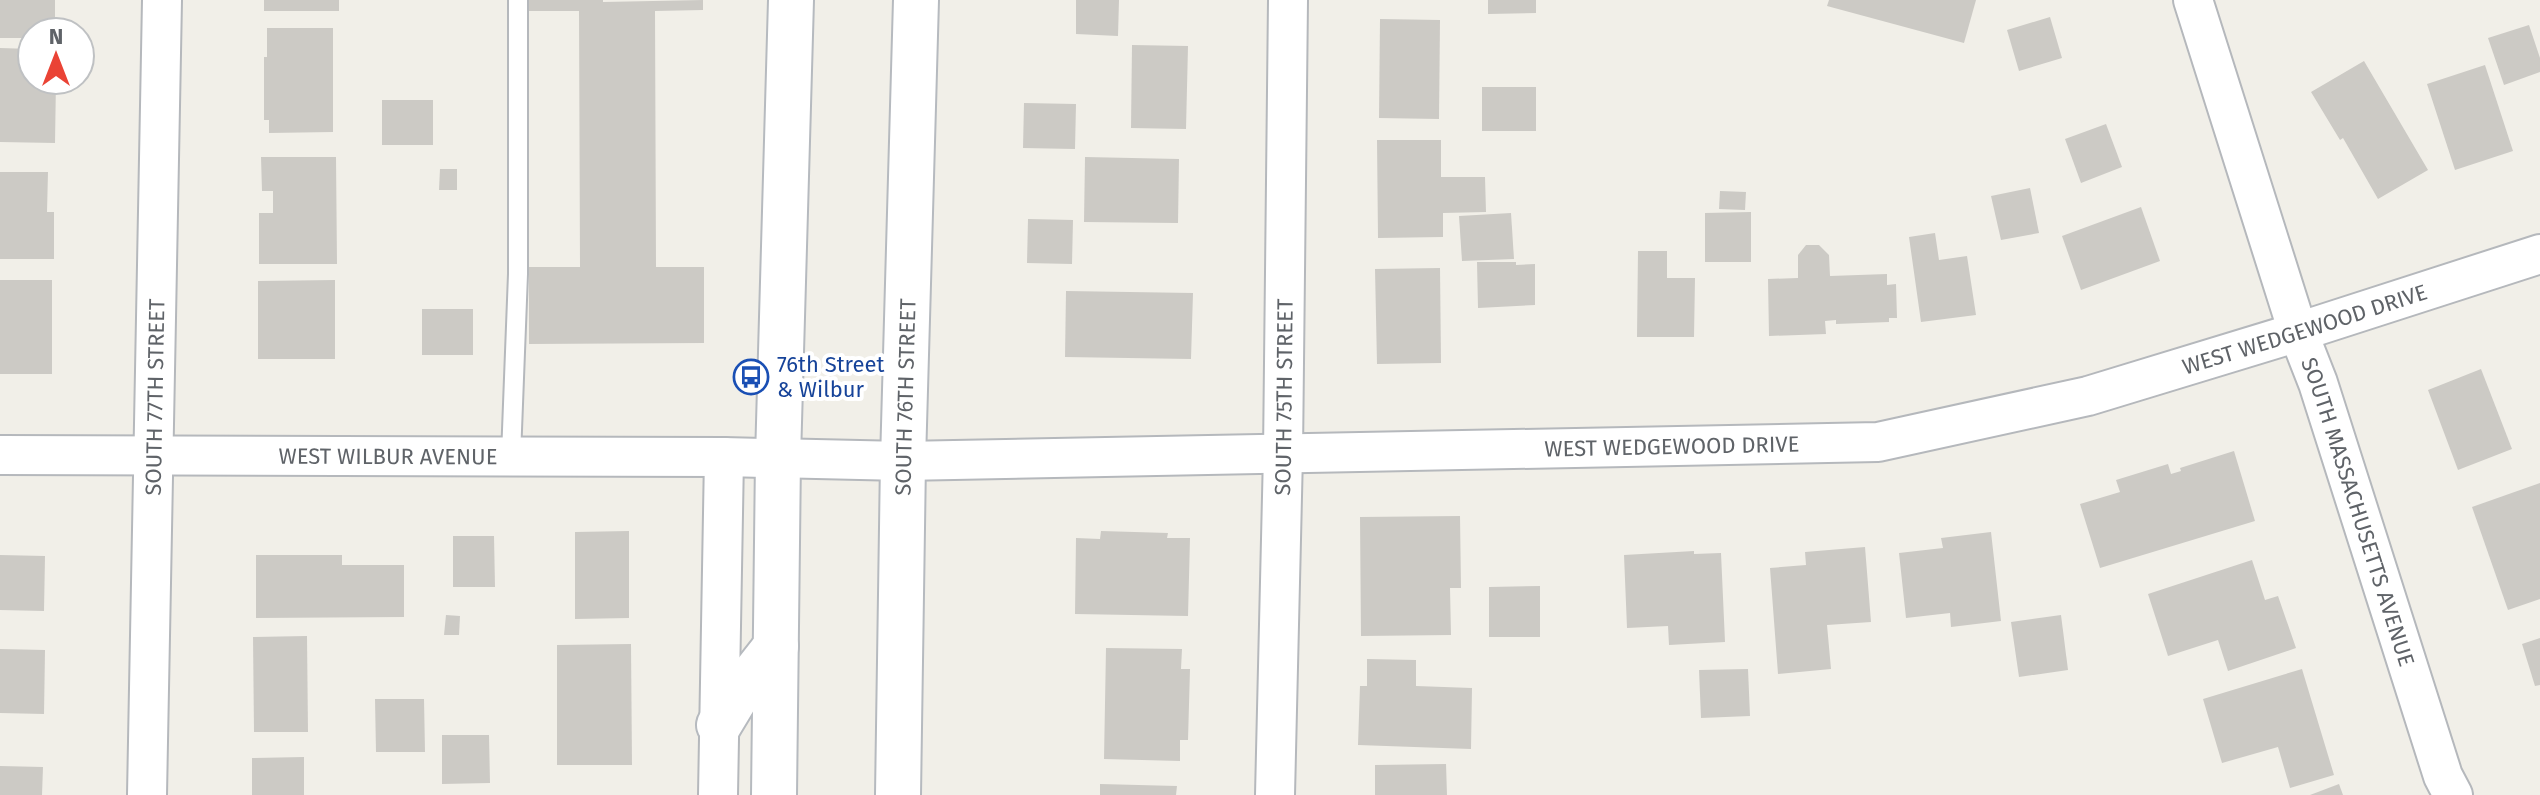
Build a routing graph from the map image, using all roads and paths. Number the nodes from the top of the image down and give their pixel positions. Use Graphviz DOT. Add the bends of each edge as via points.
graph roads {
  1 [pos="162,0"];
  2 [pos="518,0"];
  3 [pos="791,0"];
  4 [pos="916,0"];
  5 [pos="1288,0"];
  6 [pos="2193,0"];
  7 [pos="2540,254"];
  8 [pos="2298,332"];
  9 [pos="1283,454"];
  10 [pos="0,455"];
  11 [pos="152,455"];
  12 [pos="511,456"];
  13 [pos="724,457"];
  14 [pos="778,458"];
  15 [pos="903,461"];
  16 [pos="776,646"];
  17 [pos="719,725"];
  18 [pos="147,795"];
  19 [pos="718,795"];
  20 [pos="774,795"];
  21 [pos="898,795"];
  22 [pos="1275,795"];
  23 [pos="2453,795"];
  1 -- 11 [label="street, SOUTH 77TH STREET"];
  2 -- 12 [label="lane" via="518,274"];
  3 -- 14 [label="main road"];
  4 -- 15 [label="main road, SOUTH 76TH STREET"];
  5 -- 9 [label="street, SOUTH 75TH STREET"];
  6 -- 8 [label="street, SOUTH MASSACHUSETTS AVENUE"];
  7 -- 8 [label="street, WEST WEDGEWOOD DRIVE"];
  8 -- 9 [label="street, WEST WEDGEWOOD DRIVE" via="2088,396 1878,442"];
  8 -- 23 [label="street, SOUTH MASSACHUSETTS AVENUE"];
  9 -- 15 [label="street, WEST WEDGEWOOD DRIVE"];
  9 -- 22 [label="street, SOUTH 75TH STREET"];
  10 -- 11 [label="street, WEST WILBUR AVENUE"];
  11 -- 12 [label="street, WEST WILBUR AVENUE"];
  11 -- 18 [label="street, SOUTH 77TH STREET"];
  12 -- 13 [label="street, WEST WILBUR AVENUE"];
  13 -- 14 [label="street, WEST WILBUR AVENUE"];
  13 -- 17 [label="street"];
  14 -- 15 [label="street, WEST WEDGEWOOD DRIVE"];
  14 -- 16 [label="main road"];
  15 -- 21 [label="main road, SOUTH 76TH STREET"];
  16 -- 17 [label="main road"];
  16 -- 20 [label="main road"];
  17 -- 19 [label="street"];
}
